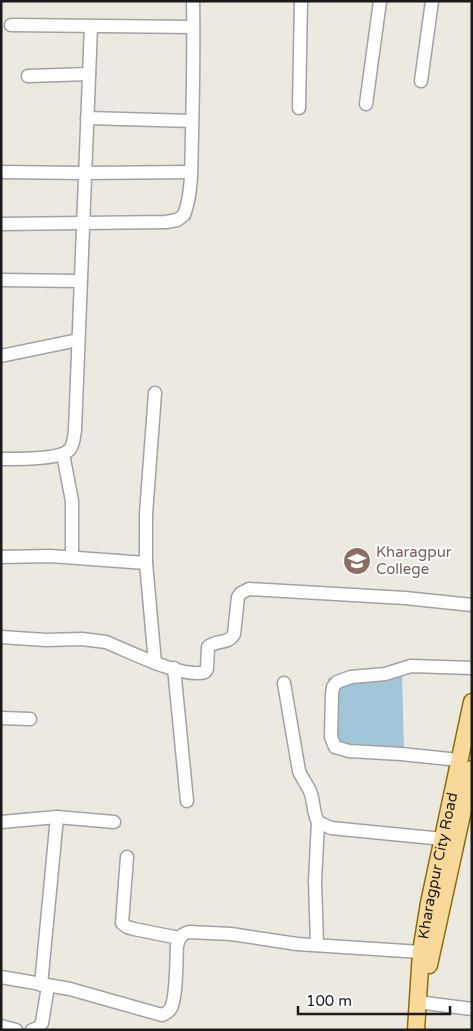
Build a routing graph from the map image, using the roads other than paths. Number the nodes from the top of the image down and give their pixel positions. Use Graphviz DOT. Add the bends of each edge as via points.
graph roads {
  1 [pos="193,1"];
  2 [pos="301,1"];
  3 [pos="380,1"];
  4 [pos="432,1"];
  5 [pos="11,25"];
  6 [pos="91,26"];
  7 [pos="193,27"];
  8 [pos="89,74"];
  9 [pos="28,76"];
  10 [pos="421,81"];
  11 [pos="366,104"];
  12 [pos="299,108"];
  13 [pos="87,118"];
  14 [pos="192,121"];
  15 [pos="1,172"];
  16 [pos="190,172"];
  17 [pos="85,174"];
  18 [pos="83,223"];
  19 [pos="1,224"];
  20 [pos="1,280"];
  21 [pos="80,281"];
  22 [pos="78,340"];
  23 [pos="1,356"];
  24 [pos="155,393"];
  25 [pos="63,454"];
  26 [pos="1,459"];
  27 [pos="1,556"];
  28 [pos="72,557"];
  29 [pos="146,563"];
  30 [pos="472,605"];
  31 [pos="1,637"];
  32 [pos="155,663"];
  33 [pos="174,668"];
  34 [pos="472,668"];
  35 [pos="284,683"];
  36 [pos="472,702"];
  37 [pos="1,718"];
  38 [pos="30,719"];
  39 [pos="466,764"];
  40 [pos="187,802"];
  41 [pos="57,817"];
  42 [pos="1,822"];
  43 [pos="114,822"];
  44 [pos="318,822"];
  45 [pos="443,839"];
  46 [pos="127,857"];
  47 [pos="179,938"];
  48 [pos="317,945"];
  49 [pos="421,952"];
  50 [pos="1,977"];
  51 [pos="44,985"];
  52 [pos="425,1003"];
  53 [pos="472,1009"];
  54 [pos="36,1029"];
  55 [pos="416,1030"];
  56 [pos="423,1030"];
  1 -- 7 [label="street"];
  2 -- 12 [label="street"];
  3 -- 11 [label="street"];
  4 -- 10 [label="street"];
  5 -- 6 [label="street"];
  6 -- 7 [label="street"];
  6 -- 8 [label="street"];
  7 -- 14 [label="street"];
  8 -- 9 [label="street"];
  8 -- 13 [label="street"];
  13 -- 14 [label="street"];
  13 -- 17 [label="street"];
  14 -- 16 [label="street"];
  15 -- 17 [label="street"];
  16 -- 17 [label="street"];
  16 -- 18 [label="street" via="187,207 184,216 177,220"];
  17 -- 18 [label="street"];
  18 -- 19 [label="street"];
  18 -- 21 [label="street"];
  20 -- 21 [label="street"];
  21 -- 22 [label="street"];
  22 -- 23 [label="street"];
  22 -- 25 [label="street" via="74,430 70,449"];
  24 -- 29 [label="street" via="146,514"];
  25 -- 26 [label="street"];
  25 -- 28 [label="street" via="72,501"];
  27 -- 28 [label="street"];
  28 -- 29 [label="street"];
  29 -- 32 [label="street"];
  30 -- 33 [label="street" via="249,589 238,597 231,639 208,647 205,672 199,674"];
  31 -- 32 [label="street" via="95,640"];
  32 -- 33 [label="street"];
  33 -- 40 [label="street"];
  34 -- 39 [label="street" via="410,666 385,674 351,676 337,682 332,694 331,738 336,747"];
  35 -- 44 [label="street" via="299,771 310,791"];
  36 -- 39 [label="main road, Kharagpur City Road"];
  37 -- 38 [label="street"];
  39 -- 45 [label="main road, Kharagpur City Road"];
  39 -- 52 [label="main road" via="428,970"];
  41 -- 42 [label="street"];
  41 -- 43 [label="street"];
  41 -- 51 [label="street"];
  44 -- 45 [label="street" via="331,828"];
  44 -- 48 [label="street" via="314,881"];
  45 -- 49 [label="main road, Kharagpur City Road"];
  46 -- 47 [label="street" via="122,923 134,929"];
  47 -- 48 [label="street" via="189,932 231,934"];
  47 -- 51 [label="street" via="174,999 168,1013 154,1014 70,989"];
  48 -- 49 [label="street"];
  49 -- 55 [label="main road, Kharagpur City Road"];
  50 -- 51 [label="street"];
  51 -- 54 [label="street" via="42,1024"];
  52 -- 53 [label="street"];
  52 -- 56 [label="main road"];
}
